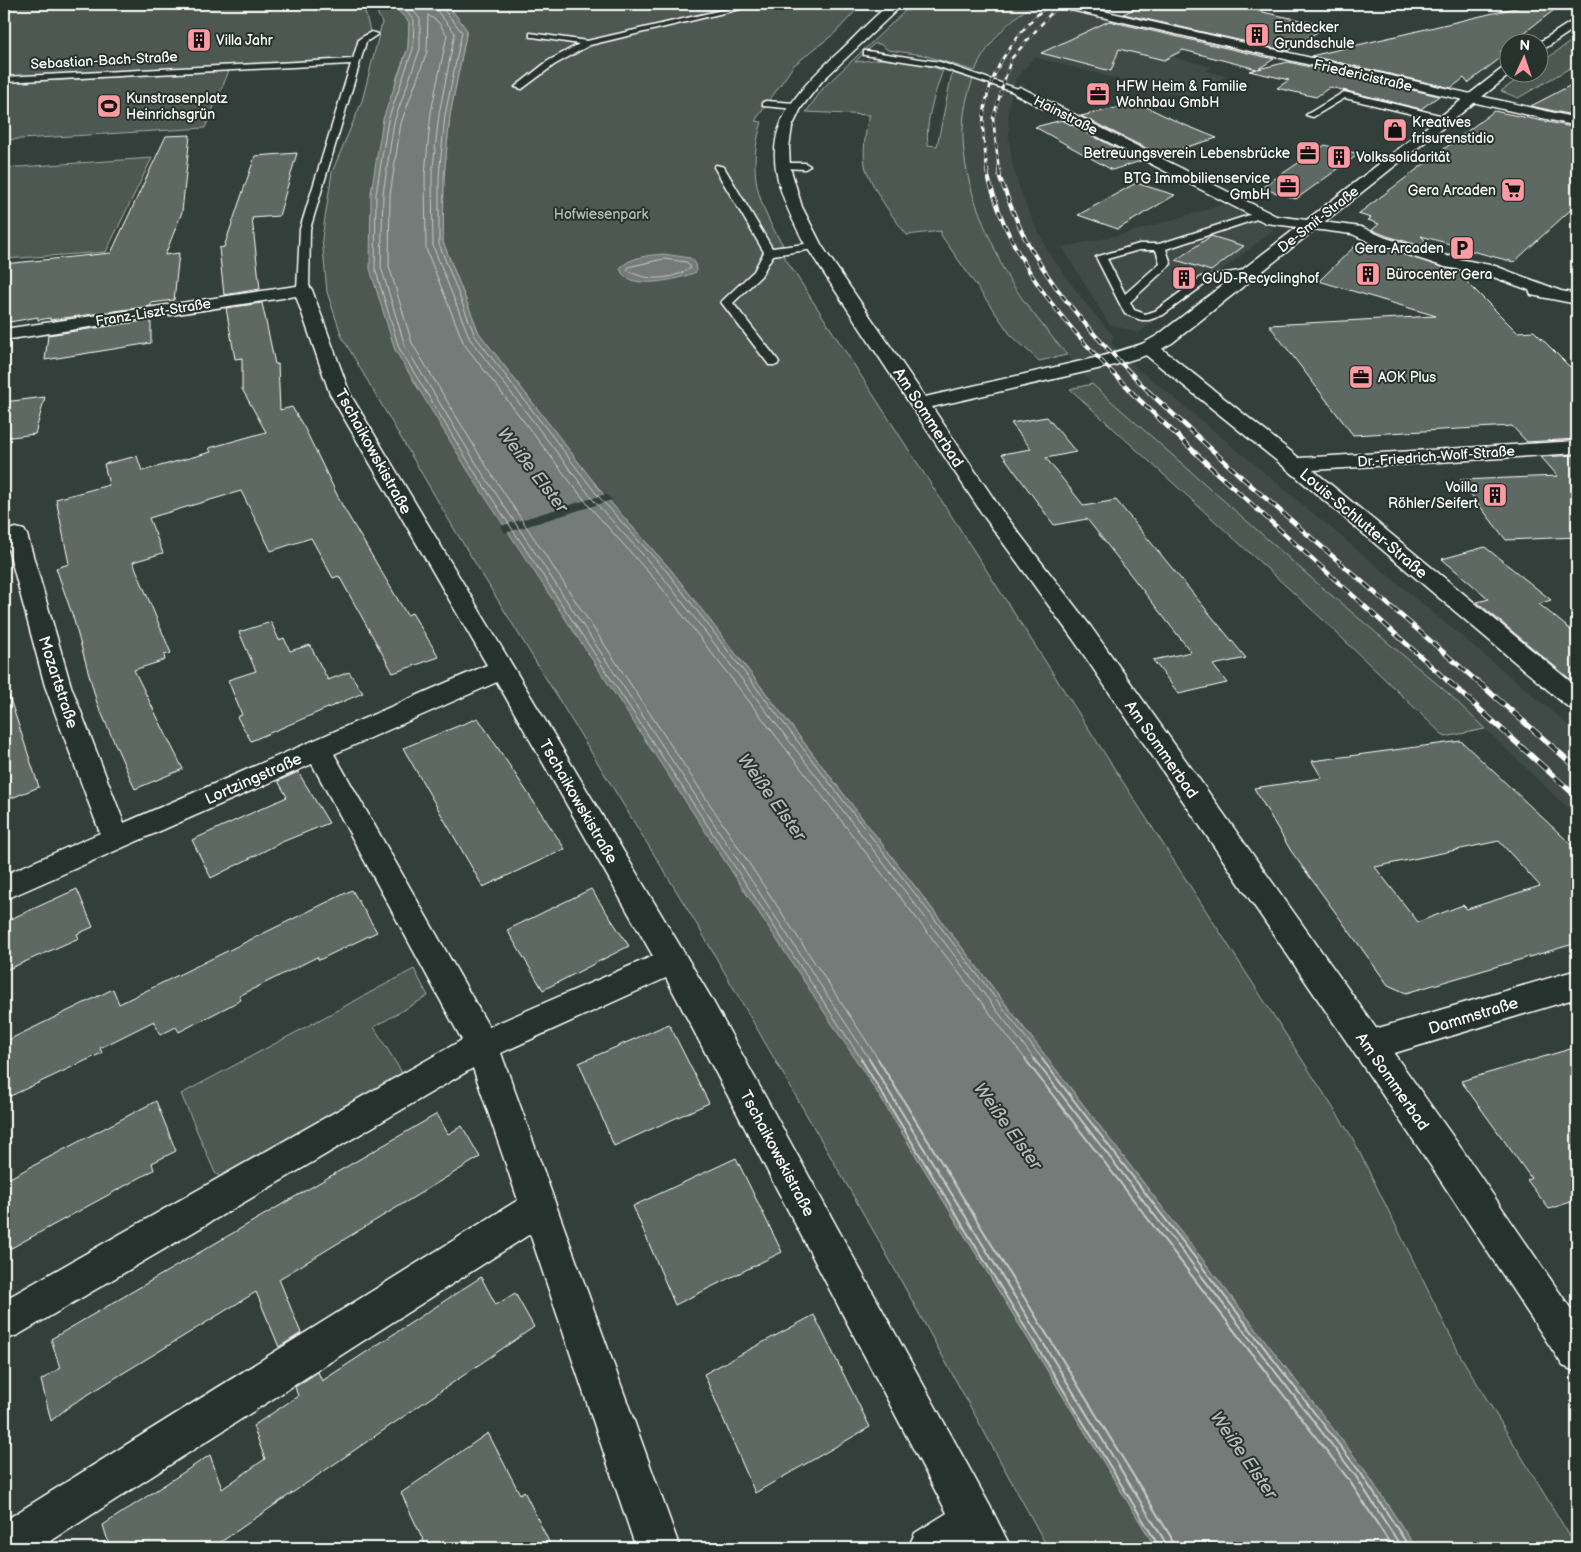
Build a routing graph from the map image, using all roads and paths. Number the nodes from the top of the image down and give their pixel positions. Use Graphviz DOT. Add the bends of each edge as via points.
graph roads {
  1 [pos="757,4"];
  2 [pos="897,4"];
  3 [pos="1058,4"];
  4 [pos="1577,22"];
  5 [pos="374,34"];
  6 [pos="533,35"];
  7 [pos="1548,42"];
  8 [pos="587,43"];
  9 [pos="867,54"];
  10 [pos="356,62"];
  11 [pos="1498,79"];
  12 [pos="4,80"];
  13 [pos="519,87"];
  14 [pos="1020,91"];
  15 [pos="1472,99"];
  16 [pos="766,104"];
  17 [pos="795,106"];
  18 [pos="1310,115"];
  19 [pos="1445,119"];
  20 [pos="1577,122"];
  21 [pos="782,166"];
  22 [pos="805,166"];
  23 [pos="719,167"];
  24 [pos="1260,215"];
  25 [pos="1309,225"];
  26 [pos="814,246"];
  27 [pos="1160,247"];
  28 [pos="1462,248"];
  29 [pos="769,252"];
  30 [pos="1451,263"];
  31 [pos="1252,272"];
  32 [pos="303,290"];
  33 [pos="1577,299"];
  34 [pos="1125,300"];
  35 [pos="4,335"];
  36 [pos="1149,348"];
  37 [pos="773,362"];
  38 [pos="921,404"];
  39 [pos="1577,447"];
  40 [pos="1294,465"];
  41 [pos="4,538"];
  42 [pos="502,669"];
  43 [pos="1577,701"];
  44 [pos="318,749"];
  45 [pos="116,838"];
  46 [pos="4,888"];
  47 [pos="673,961"];
  48 [pos="1577,984"];
  49 [pos="482,1046"];
  50 [pos="1368,1046"];
  51 [pos="538,1208"];
  52 [pos="4,1321"];
  53 [pos="1577,1352"];
  54 [pos="982,1534"];
  55 [pos="4,1546"];
  56 [pos="658,1548"];
  57 [pos="930,1548"];
  1 -- 8 [label="lane"];
  2 -- 17 [label="street, Am Sommerbad" via="823,72"];
  3 -- 15 [label="street, Friedericistraße"];
  4 -- 7 [label="street"];
  5 -- 10 [label="lane, Tschaikowskistraße" via="362,41"];
  6 -- 8 [label="lane"];
  8 -- 13 [label="lane" via="551,63"];
  9 -- 14 [label="lane, Hainstraße" via="937,64"];
  10 -- 12 [label="lane, Sebastian-Bach-Straße"];
  10 -- 32 [label="lane, Tschaikowskistraße" via="305,229"];
  11 -- 15 [label="street, De-Smit-Straße"];
  14 -- 24 [label="street, Hainstraße"];
  15 -- 19 [label="street, De-Smit-Straße"];
  15 -- 20 [label="street, Friedericistraße"];
  16 -- 17 [label="lane"];
  17 -- 21 [label="street, Am Sommerbad" via="784,132"];
  18 -- 19 [label="lane" via="1344,95"];
  19 -- 25 [label="street, De-Smit-Straße"];
  21 -- 22 [label="lane"];
  21 -- 26 [label="street, Am Sommerbad" via="791,204"];
  23 -- 29 [label="lane"];
  24 -- 25 [label="street, Hainstraße" via="1283,223"];
  24 -- 27 [label="lane"];
  25 -- 30 [label="street, Hainstraße" via="1348,237 1380,241"];
  25 -- 31 [label="street, De-Smit-Straße"];
  26 -- 29 [label="lane"];
  26 -- 38 [label="street, Am Sommerbad"];
  27 -- 34 [label="lane" via="1166,264"];
  27 -- 34 [label="lane" via="1139,247 1101,257"];
  28 -- 30 [label="lane"];
  29 -- 37 [label="lane" via="766,265 727,302"];
  30 -- 33 [label="street, Hainstraße" via="1478,277"];
  31 -- 34 [label="lane" via="1205,279 1159,313 1145,318 1129,312"];
  31 -- 36 [label="street, De-Smit-Straße"];
  32 -- 35 [label="street, Franz-Liszt-Straße"];
  32 -- 42 [label="street, Tschaikowskistraße" via="340,394"];
  36 -- 38 [label="street, De-Smit-Straße" via="1108,361"];
  36 -- 40 [label="street, Louis-Schlutter-Straße"];
  38 -- 50 [label="street, Am Sommerbad" via="994,515 1082,633"];
  39 -- 40 [label="street, Dr.-Friedrich-Wolf-Straße"];
  40 -- 43 [label="street, Louis-Schlutter-Straße"];
  41 -- 45 [label="street, Mozartstraße" via="16,535 58,686"];
  42 -- 44 [label="street, Lortzingstraße"];
  42 -- 47 [label="street, Tschaikowskistraße"];
  44 -- 45 [label="street, Lortzingstraße"];
  44 -- 49 [label="street"];
  45 -- 46 [label="street, Lortzingstraße"];
  47 -- 49 [label="street"];
  47 -- 54 [label="street, Tschaikowskistraße"];
  48 -- 50 [label="street, Dammstraße"];
  49 -- 51 [label="street"];
  49 -- 52 [label="street"];
  50 -- 53 [label="street, Am Sommerbad"];
  51 -- 55 [label="street"];
  51 -- 56 [label="street"];
  54 -- 57 [label="street"];
}
